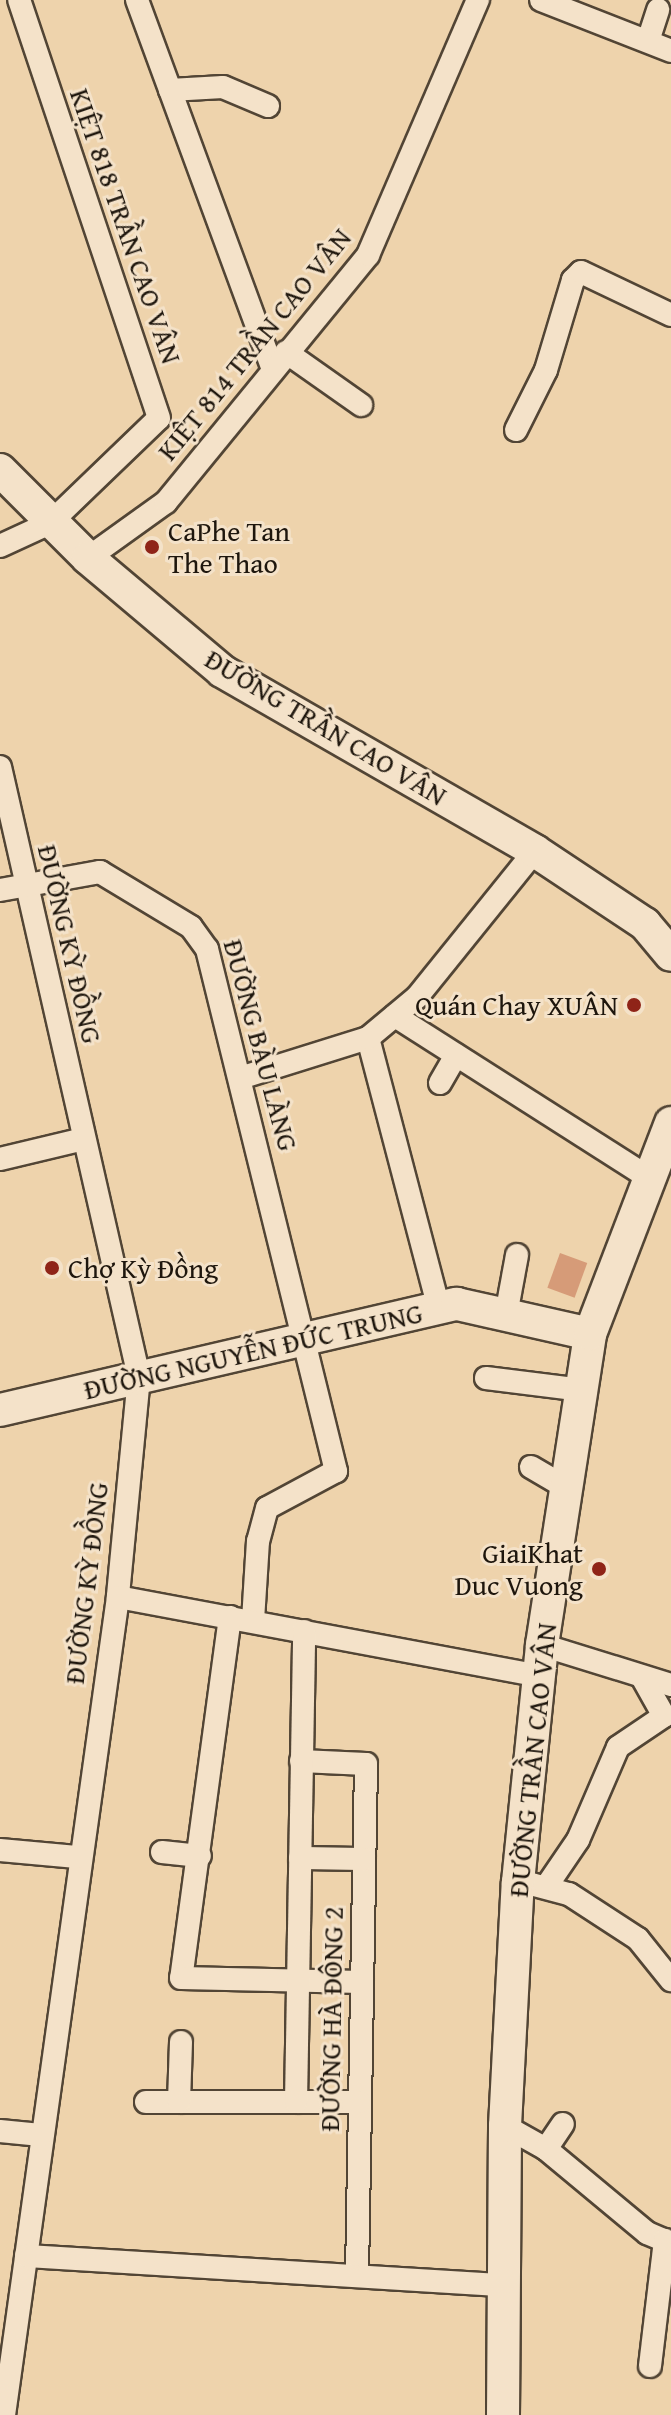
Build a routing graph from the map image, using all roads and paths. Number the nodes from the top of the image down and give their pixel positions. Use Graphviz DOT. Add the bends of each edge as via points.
graph roads {
  1 [pos="19,0"];
  2 [pos="137,0"];
  3 [pos="478,0"];
  4 [pos="541,0"];
  5 [pos="576,6"];
  6 [pos="658,10"];
  7 [pos="648,41"];
  8 [pos="671,51"];
  9 [pos="170,90"];
  10 [pos="268,106"];
  11 [pos="671,315"];
  12 [pos="279,359"];
  13 [pos="361,405"];
  14 [pos="516,430"];
  15 [pos="0,470"];
  16 [pos="50,523"];
  17 [pos="0,546"];
  18 [pos="88,558"];
  19 [pos="0,767"];
  20 [pos="535,851"];
  21 [pos="25,884"];
  22 [pos="0,890"];
  23 [pos="671,955"];
  24 [pos="395,1016"];
  25 [pos="368,1038"];
  26 [pos="456,1055"];
  27 [pos="240,1078"];
  28 [pos="440,1083"];
  29 [pos="671,1123"];
  30 [pos="84,1139"];
  31 [pos="0,1159"];
  32 [pos="649,1178"];
  33 [pos="517,1255"];
  34 [pos="439,1308"];
  35 [pos="506,1315"];
  36 [pos="590,1334"];
  37 [pos="303,1339"];
  38 [pos="139,1377"];
  39 [pos="486,1378"];
  40 [pos="582,1390"];
  41 [pos="0,1410"];
  42 [pos="531,1467"];
  43 [pos="567,1488"];
  44 [pos="118,1597"];
  45 [pos="230,1617"];
  46 [pos="253,1621"];
  47 [pos="304,1631"];
  48 [pos="540,1660"];
  49 [pos="642,1677"];
  50 [pos="671,1685"];
  51 [pos="301,1761"];
  52 [pos="0,1850"];
  53 [pos="162,1852"];
  54 [pos="200,1856"];
  55 [pos="77,1857"];
  56 [pos="300,1858"];
  57 [pos="364,1859"];
  58 [pos="532,1884"];
  59 [pos="298,1980"];
  60 [pos="671,1980"];
  61 [pos="362,1982"];
  62 [pos="181,2042"];
  63 [pos="146,2102"];
  64 [pos="179,2102"];
  65 [pos="296,2102"];
  66 [pos="359,2102"];
  67 [pos="563,2124"];
  68 [pos="505,2126"];
  69 [pos="0,2131"];
  70 [pos="41,2135"];
  71 [pos="546,2149"];
  72 [pos="668,2241"];
  73 [pos="26,2256"];
  74 [pos="357,2276"];
  75 [pos="504,2285"];
  76 [pos="650,2366"];
  77 [pos="4,2415"];
  78 [pos="503,2415"];
  1 -- 16 [label="street, KIỆT 818 TRẦN CAO VÂN" via="159,418"];
  2 -- 9 [label="street"];
  3 -- 12 [label="street, KIỆT 814 TRẦN CAO VÂN" via="387,221 336,297"];
  4 -- 5 [label="street"];
  5 -- 7 [label="street"];
  6 -- 7 [label="street"];
  7 -- 8 [label="street"];
  9 -- 10 [label="street" via="223,87"];
  9 -- 12 [label="street"];
  11 -- 14 [label="street" via="581,272 573,280 546,370"];
  12 -- 13 [label="street"];
  12 -- 18 [label="street, KIỆT 814 TRẦN CAO VÂN" via="166,502"];
  15 -- 16 [label="main road, ĐƯỜNG TRẦN CAO VÂN"];
  16 -- 17 [label="street"];
  16 -- 18 [label="main road, ĐƯỜNG TRẦN CAO VÂN"];
  18 -- 20 [label="main road, ĐƯỜNG TRẦN CAO VÂN" via="222,671"];
  19 -- 21 [label="street, ĐƯỜNG KỲ ĐỒNG"];
  20 -- 23 [label="main road, ĐƯỜNG TRẦN CAO VÂN" via="645,924"];
  20 -- 24 [label="street"];
  21 -- 22 [label="street, ĐƯỜNG BÀU LÀNG"];
  21 -- 27 [label="street, ĐƯỜNG BÀU LÀNG" via="100,872 191,927 207,949"];
  21 -- 30 [label="street, ĐƯỜNG KỲ ĐỒNG"];
  24 -- 25 [label="street"];
  24 -- 26 [label="street"];
  25 -- 27 [label="street"];
  25 -- 34 [label="street"];
  26 -- 28 [label="street"];
  26 -- 32 [label="street"];
  27 -- 37 [label="street, ĐƯỜNG BÀU LÀNG"];
  29 -- 32 [label="main road, ĐƯỜNG TRẦN CAO VÂN"];
  30 -- 31 [label="street"];
  30 -- 38 [label="street, ĐƯỜNG KỲ ĐỒNG"];
  32 -- 36 [label="main road, ĐƯỜNG TRẦN CAO VÂN"];
  33 -- 35 [label="street"];
  34 -- 35 [label="main road, ĐƯỜNG NGUYỄN ĐỨC TRUNG" via="457,1304"];
  34 -- 37 [label="main road, ĐƯỜNG NGUYỄN ĐỨC TRUNG"];
  35 -- 36 [label="main road, ĐƯỜNG NGUYỄN ĐỨC TRUNG"];
  36 -- 40 [label="main road, ĐƯỜNG TRẦN CAO VÂN"];
  37 -- 38 [label="main road, ĐƯỜNG NGUYỄN ĐỨC TRUNG"];
  37 -- 46 [label="street, ĐƯỜNG BÀU LÀNG" via="336,1471 267,1508 258,1541"];
  38 -- 41 [label="main road, ĐƯỜNG NGUYỄN ĐỨC TRUNG"];
  38 -- 44 [label="street, ĐƯỜNG KỲ ĐỒNG"];
  39 -- 40 [label="street"];
  40 -- 43 [label="main road, ĐƯỜNG TRẦN CAO VÂN"];
  42 -- 43 [label="street"];
  43 -- 48 [label="main road, ĐƯỜNG TRẦN CAO VÂN"];
  44 -- 45 [label="street"];
  44 -- 55 [label="street, ĐƯỜNG KỲ ĐỒNG"];
  45 -- 46 [label="street"];
  45 -- 54 [label="street"];
  46 -- 47 [label="street"];
  47 -- 48 [label="street"];
  47 -- 51 [label="street"];
  48 -- 49 [label="street"];
  48 -- 58 [label="main road, ĐƯỜNG TRẦN CAO VÂN"];
  49 -- 50 [label="street"];
  49 -- 58 [label="street" via="664,1716 618,1747 578,1840"];
  51 -- 56 [label="street"];
  51 -- 57 [label="street, ĐƯỜNG HÀ ĐÔNG 2" via="366,1764"];
  52 -- 55 [label="street"];
  53 -- 54 [label="street"];
  54 -- 59 [label="street" via="181,1978"];
  55 -- 70 [label="street, ĐƯỜNG KỲ ĐỒNG"];
  56 -- 57 [label="street"];
  56 -- 59 [label="street"];
  57 -- 61 [label="street, ĐƯỜNG HÀ ĐÔNG 2"];
  58 -- 60 [label="street" via="638,1939"];
  58 -- 68 [label="main road, ĐƯỜNG TRẦN CAO VÂN"];
  59 -- 61 [label="street"];
  59 -- 65 [label="street"];
  61 -- 66 [label="street, ĐƯỜNG HÀ ĐÔNG 2"];
  62 -- 64 [label="street"];
  63 -- 64 [label="street"];
  64 -- 65 [label="street"];
  65 -- 66 [label="street"];
  66 -- 74 [label="street, ĐƯỜNG HÀ ĐÔNG 2"];
  67 -- 71 [label="street"];
  68 -- 71 [label="street"];
  68 -- 75 [label="main road, ĐƯỜNG TRẦN CAO VÂN"];
  69 -- 70 [label="street"];
  70 -- 73 [label="street, ĐƯỜNG KỲ ĐỒNG"];
  71 -- 72 [label="street" via="647,2233"];
  72 -- 76 [label="street"];
  73 -- 74 [label="street"];
  73 -- 77 [label="street, ĐƯỜNG KỲ ĐỒNG"];
  74 -- 75 [label="street"];
  75 -- 78 [label="main road, ĐƯỜNG TRẦN CAO VÂN"];
}
